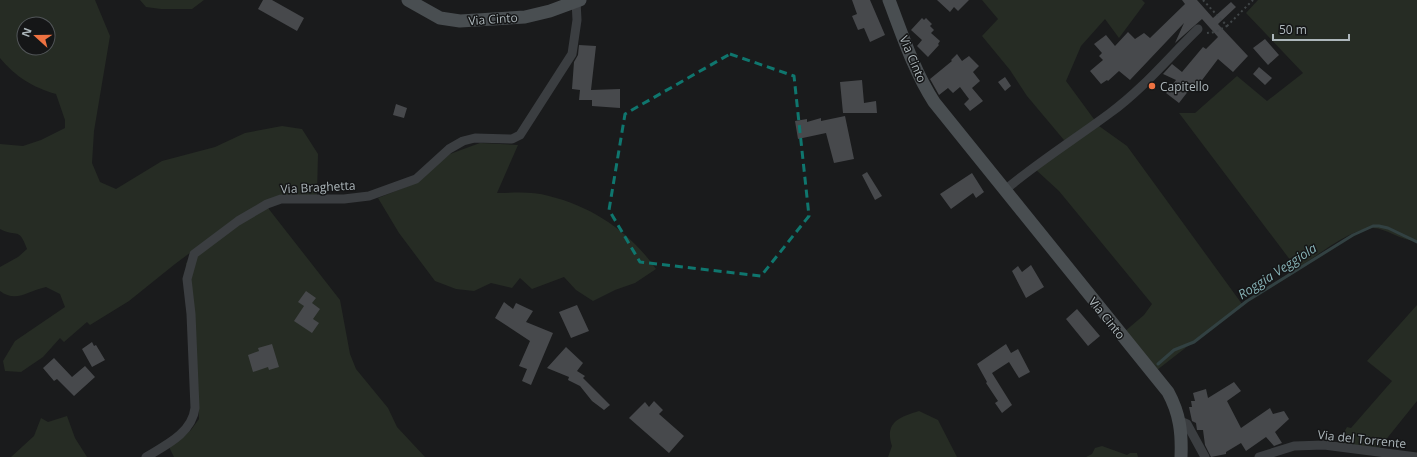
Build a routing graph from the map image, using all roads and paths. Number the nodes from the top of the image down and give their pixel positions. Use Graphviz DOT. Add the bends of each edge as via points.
graph roads {
  1 [pos="408,0"];
  2 [pos="889,0"];
  3 [pos="1203,0"];
  4 [pos="1253,0"];
  5 [pos="578,1"];
  6 [pos="1226,26"];
  7 [pos="1198,29"];
  8 [pos="1004,190"];
  9 [pos="1180,421"];
  10 [pos="146,457"];
  11 [pos="1181,457"];
  12 [pos="1205,457"];
  13 [pos="1259,457"];
  14 [pos="1417,457"];
  1 -- 5 [label="street, Via Cinto" via="440,18 460,22 525,17 550,12"];
  2 -- 8 [label="street, Via Cinto" via="926,90"];
  3 -- 6 [label="path"];
  4 -- 6 [label="path"];
  5 -- 10 [label="street, Via Braghetta" via="578,20 572,54 520,135 512,140 475,138 463,142 449,149 416,179 369,196 281,200 267,204 238,221 194,254 187,279 194,418 187,429"];
  6 -- 7 [label="path" via="1208,33"];
  7 -- 8 [label="street" via="1143,86 1111,113"];
  8 -- 9 [label="street, Via Cinto" via="1168,392"];
  9 -- 11 [label="street, Via Cinto"];
  9 -- 12 [label="street" via="1187,424"];
  13 -- 14 [label="street, Via del Torrente" via="1294,446 1324,445"];
}
